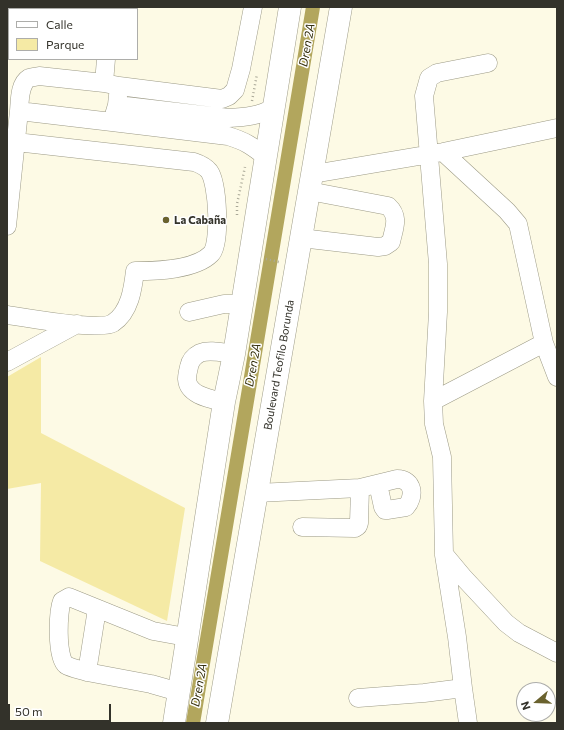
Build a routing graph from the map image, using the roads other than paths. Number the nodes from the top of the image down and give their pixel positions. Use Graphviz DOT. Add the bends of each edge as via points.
graph roads {
  1 [pos="252,7"];
  2 [pos="290,7"];
  3 [pos="341,7"];
  4 [pos="106,60"];
  5 [pos="488,62"];
  6 [pos="111,84"];
  7 [pos="273,108"];
  8 [pos="19,112"];
  9 [pos="115,114"];
  10 [pos="557,128"];
  11 [pos="16,142"];
  12 [pos="436,153"];
  13 [pos="266,157"];
  14 [pos="311,183"];
  15 [pos="7,226"];
  16 [pos="301,238"];
  17 [pos="242,304"];
  18 [pos="189,312"];
  19 [pos="7,315"];
  20 [pos="77,324"];
  21 [pos="544,343"];
  22 [pos="234,354"];
  23 [pos="7,362"];
  24 [pos="557,377"];
  25 [pos="433,401"];
  26 [pos="224,402"];
  27 [pos="378,484"];
  28 [pos="360,488"];
  29 [pos="257,493"];
  30 [pos="302,527"];
  31 [pos="444,554"];
  32 [pos="97,609"];
  33 [pos="186,637"];
  34 [pos="557,653"];
  35 [pos="87,672"];
  36 [pos="463,688"];
  37 [pos="179,692"];
  38 [pos="358,698"];
  39 [pos="174,723"];
  40 [pos="217,723"];
  41 [pos="468,723"];
  1 -- 6 [label="lane" via="241,69 235,90 229,96 222,99"];
  2 -- 7 [label="main road"];
  3 -- 14 [label="main road, Boulevard Teofilo Borunda"];
  4 -- 6 [label="lane"];
  5 -- 12 [label="lane" via="437,73 429,78 424,96"];
  6 -- 8 [label="lane" via="39,76 29,78 22,89"];
  6 -- 9 [label="lane"];
  7 -- 9 [label="lane" via="253,116 229,118"];
  7 -- 13 [label="main road"];
  8 -- 9 [label="lane"];
  8 -- 11 [label="lane"];
  9 -- 13 [label="lane" via="228,136 244,141"];
  10 -- 12 [label="lane"];
  11 -- 15 [label="lane"];
  11 -- 20 [label="lane" via="194,162 210,172 214,182 218,238 211,254 198,262 179,268 158,271 135,270 133,290 120,317 104,326"];
  12 -- 14 [label="lane"];
  12 -- 21 [label="lane" via="507,211 518,224"];
  12 -- 25 [label="lane" via="438,312"];
  13 -- 17 [label="main road"];
  14 -- 16 [label="main road, Boulevard Teofilo Borunda"];
  14 -- 16 [label="lane" via="388,206 396,220 391,242 385,246"];
  16 -- 29 [label="main road, Boulevard Teofilo Borunda"];
  17 -- 18 [label="lane" via="224,304"];
  17 -- 22 [label="main road"];
  19 -- 20 [label="lane"];
  20 -- 23 [label="lane"];
  21 -- 24 [label="lane"];
  21 -- 25 [label="lane"];
  22 -- 26 [label="main road"];
  22 -- 26 [label="lane" via="200,353 189,363 187,380 193,391"];
  25 -- 31 [label="lane" via="434,424 442,457"];
  26 -- 33 [label="main road"];
  27 -- 28 [label="lane"];
  28 -- 29 [label="lane"];
  28 -- 30 [label="lane" via="358,526"];
  29 -- 40 [label="main road, Boulevard Teofilo Borunda"];
  31 -- 34 [label="lane" via="506,623 519,633"];
  31 -- 36 [label="lane"];
  32 -- 33 [label="lane" via="159,633"];
  32 -- 35 [label="lane"];
  32 -- 35 [label="lane" via="69,598 62,601 60,606 58,640 63,661 66,665"];
  33 -- 37 [label="main road"];
  35 -- 37 [label="lane"];
  36 -- 38 [label="lane"];
  36 -- 41 [label="lane"];
  37 -- 39 [label="main road"];
}
